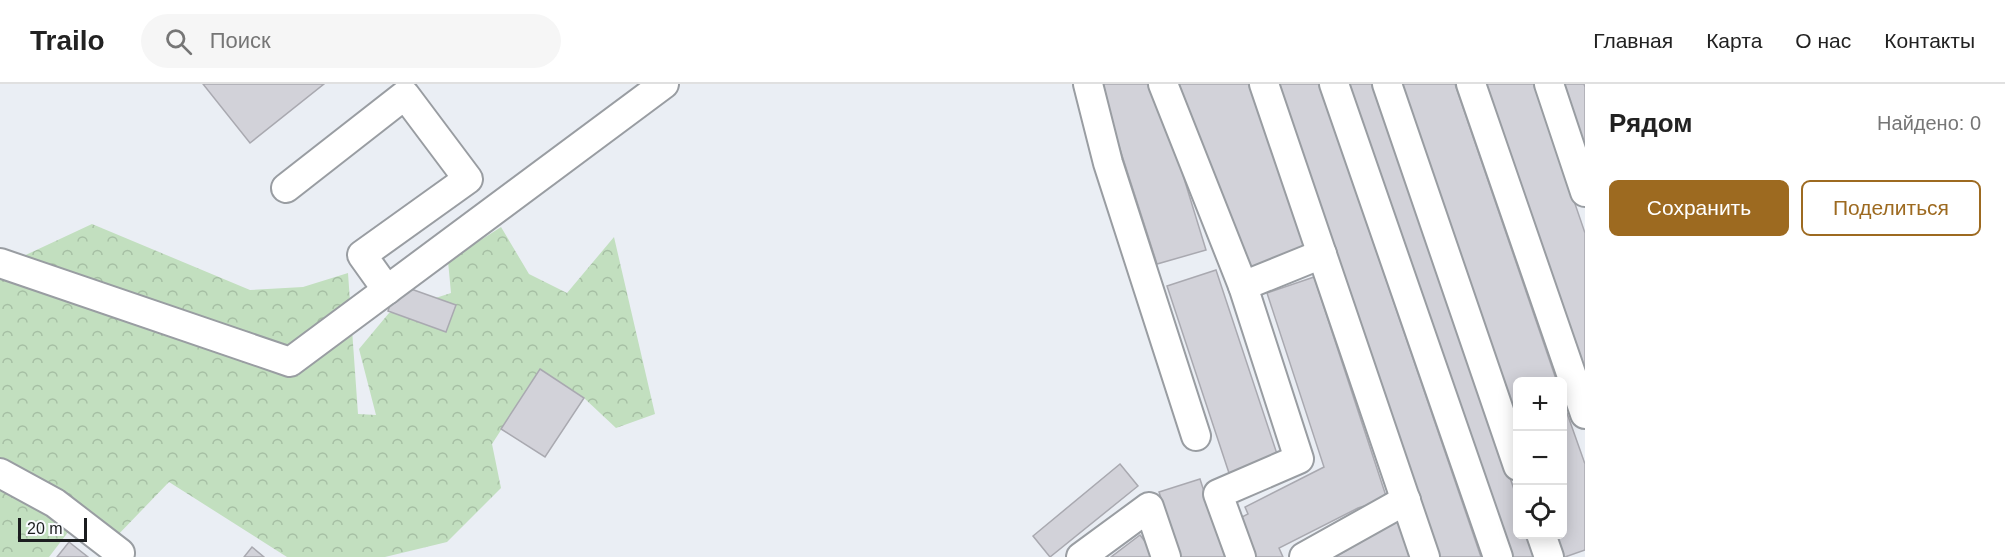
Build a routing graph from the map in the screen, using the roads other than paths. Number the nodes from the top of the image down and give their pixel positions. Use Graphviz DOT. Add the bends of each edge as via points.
graph roads {
  1 [pos="664,84"];
  2 [pos="1088,84"];
  3 [pos="1163,84"];
  4 [pos="1264,84"];
  5 [pos="1334,84"];
  6 [pos="1387,84"];
  7 [pos="1471,84"];
  8 [pos="1549,84"];
  9 [pos="412,90"];
  10 [pos="286,188"];
  11 [pos="1585,192"];
  12 [pos="1322,254"];
  13 [pos="0,263"];
  14 [pos="1243,286"];
  15 [pos="387,290"];
  16 [pos="1585,414"];
  17 [pos="1196,436"];
  18 [pos="1513,451"];
  19 [pos="0,473"];
  20 [pos="1406,500"];
  21 [pos="1543,539"];
  22 [pos="120,553"];
  23 [pos="1082,557"];
  24 [pos="1166,557"];
  25 [pos="1241,557"];
  26 [pos="1304,557"];
  27 [pos="1425,557"];
  28 [pos="1498,557"];
  29 [pos="1549,557"];
  1 -- 15 [label="lane"];
  2 -- 17 [label="lane" via="1108,163"];
  3 -- 14 [label="lane"];
  4 -- 12 [label="lane"];
  5 -- 28 [label="lane"];
  6 -- 18 [label="lane"];
  7 -- 16 [label="lane"];
  8 -- 11 [label="lane"];
  9 -- 10 [label="lane"];
  9 -- 15 [label="lane" via="468,179 362,255"];
  12 -- 14 [label="lane"];
  12 -- 20 [label="lane"];
  13 -- 15 [label="lane" via="291,362"];
  14 -- 25 [label="lane" via="1299,459 1218,494"];
  19 -- 22 [label="lane" via="55,502"];
  20 -- 26 [label="lane"];
  20 -- 27 [label="lane"];
  21 -- 29 [label="lane"];
  23 -- 24 [label="lane" via="1149,507"];
}
